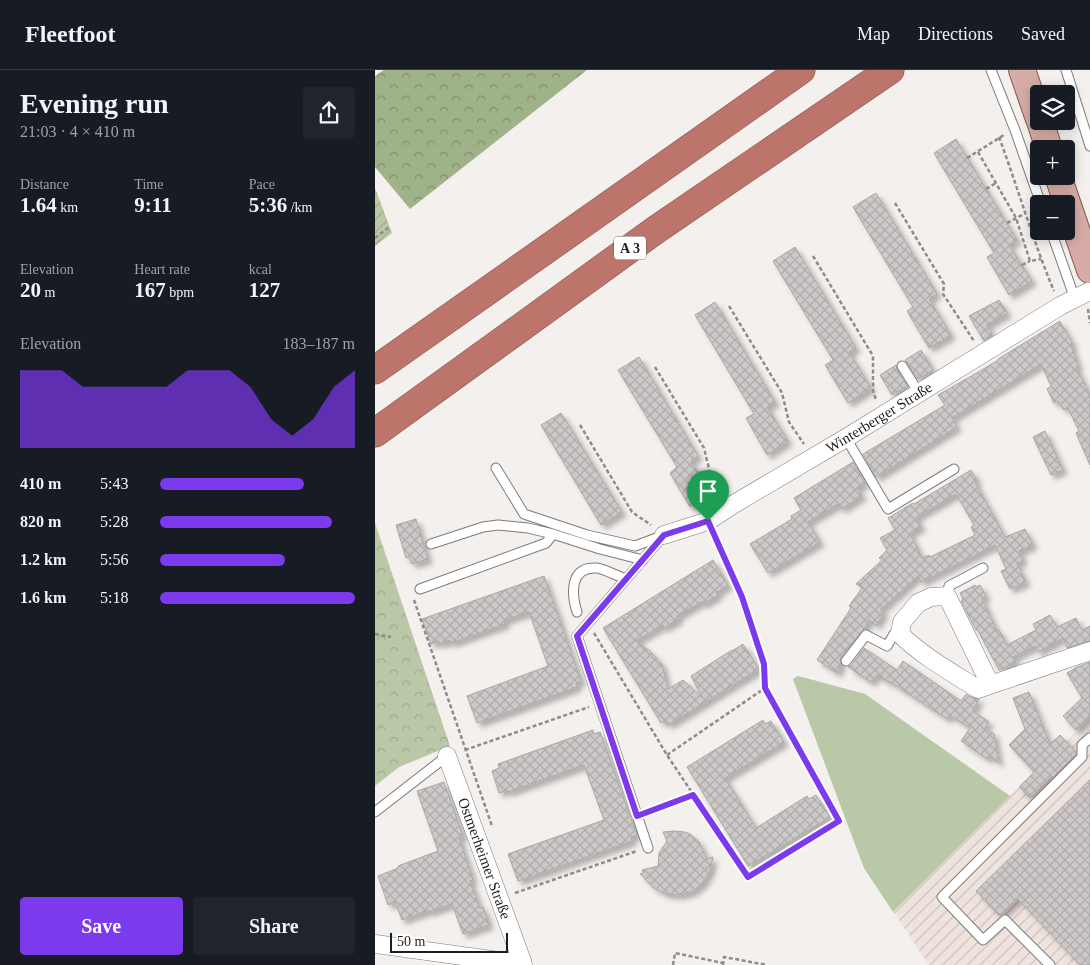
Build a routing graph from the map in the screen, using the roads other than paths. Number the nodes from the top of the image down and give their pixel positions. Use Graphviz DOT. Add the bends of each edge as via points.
graph roads {
  1 [pos="801,70"];
  2 [pos="890,70"];
  3 [pos="991,70"];
  4 [pos="1022,70"];
  5 [pos="1066,70"];
  6 [pos="1030,94"];
  7 [pos="1090,146"];
  8 [pos="1061,185"];
  9 [pos="1038,195"];
  10 [pos="1054,240"];
  11 [pos="1090,270"];
  12 [pos="1075,298"];
  13 [pos="902,366"];
  14 [pos="375,370"];
  15 [pos="919,393"];
  16 [pos="375,433"];
  17 [pos="846,438"];
  18 [pos="495,468"];
  19 [pos="954,469"];
  20 [pos="553,534"];
  21 [pos="664,535"];
  22 [pos="431,544"];
  23 [pos="643,560"];
  24 [pos="983,568"];
  25 [pos="626,579"];
  26 [pos="420,589"];
  27 [pos="947,596"];
  28 [pos="577,612"];
  29 [pos="900,634"];
  30 [pos="1090,651"];
  31 [pos="846,661"];
  32 [pos="990,684"];
  33 [pos="1090,738"];
  34 [pos="447,756"];
  35 [pos="375,812"];
  36 [pos="648,848"];
  37 [pos="375,944"];
  38 [pos="522,964"];
  39 [pos="1050,965"];
  1 -- 14 [label="highway"];
  2 -- 16 [label="highway, A 3" via="657,230"];
  3 -- 9 [label="lane"];
  4 -- 6 [label="main road"];
  5 -- 7 [label="lane"];
  8 -- 11 [label="main road"];
  10 -- 12 [label="lane"];
  12 -- 15 [label="street, Winterberger Straße"];
  13 -- 15 [label="lane"];
  15 -- 17 [label="street, Winterberger Straße"];
  17 -- 19 [label="lane" via="888,509"];
  17 -- 21 [label="street, Winterberger Straße" via="708,521"];
  18 -- 21 [label="lane" via="524,514 587,535 635,546"];
  20 -- 22 [label="lane" via="498,525"];
  20 -- 23 [label="lane"];
  20 -- 26 [label="lane" via="545,543"];
  21 -- 23 [label="lane"];
  23 -- 25 [label="lane"];
  24 -- 27 [label="lane" via="949,586"];
  25 -- 28 [label="lane" via="599,567 582,571 573,586"];
  25 -- 36 [label="lane" via="577,636"];
  27 -- 29 [label="street" via="918,602 902,622"];
  27 -- 32 [label="street"];
  29 -- 31 [label="lane" via="894,634 887,646 866,635"];
  29 -- 32 [label="street" via="978,689"];
  30 -- 32 [label="street"];
  33 -- 39 [label="lane" via="1082,745 1082,757 942,897 983,940 1005,920"];
  34 -- 35 [label="lane"];
  34 -- 38 [label="street, Ostmerheimer Straße"];
  37 -- 38 [label="street, Ostmerheimer Straße"];
}
